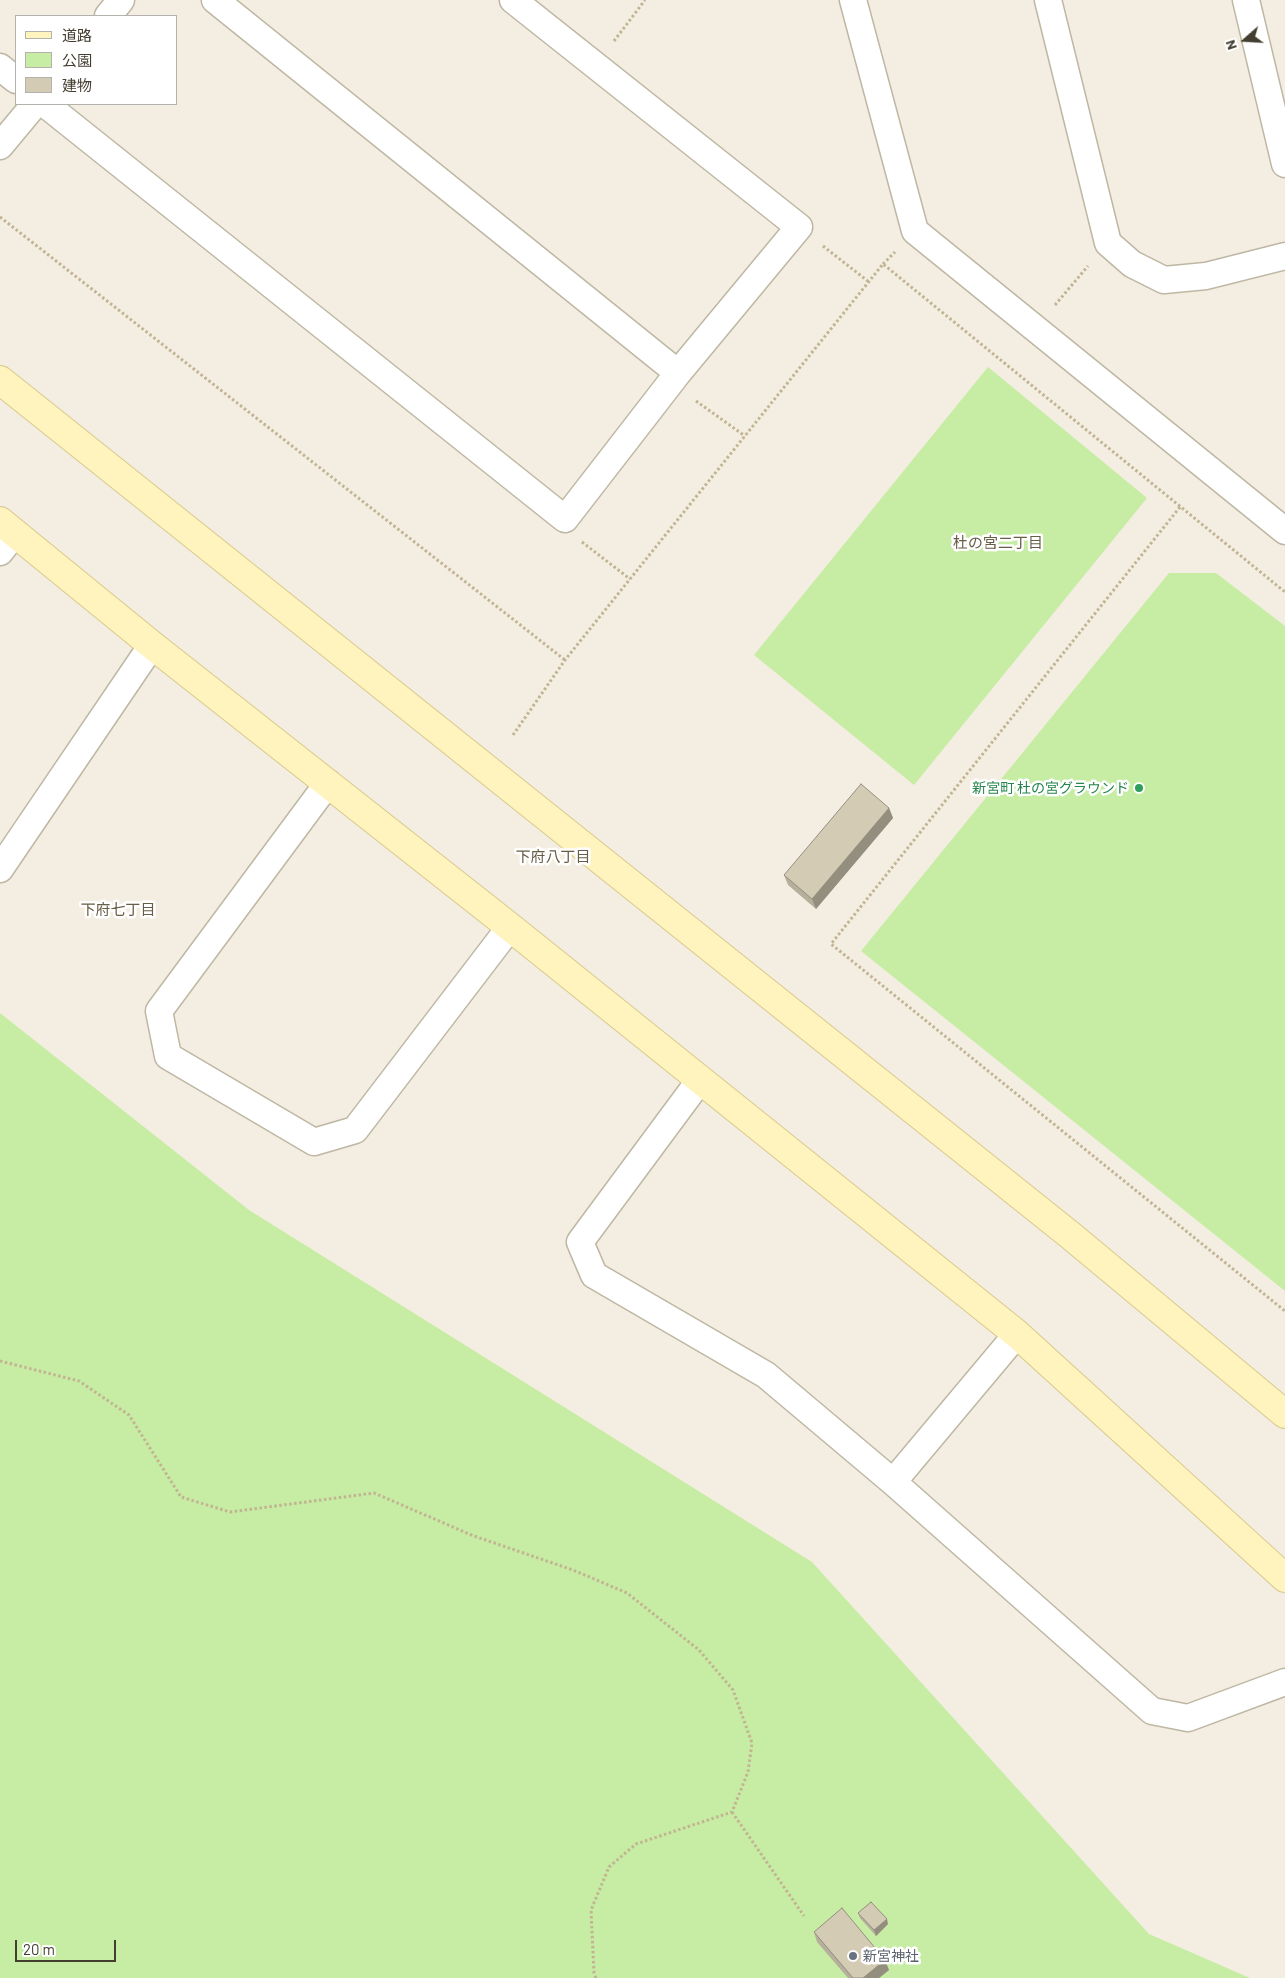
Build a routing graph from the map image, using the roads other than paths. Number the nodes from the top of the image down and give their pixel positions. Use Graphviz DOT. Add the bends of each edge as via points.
graph roads {
  1 [pos="121,0"];
  2 [pos="215,0"];
  3 [pos="513,0"];
  4 [pos="853,0"];
  5 [pos="1048,0"];
  6 [pos="1246,0"];
  7 [pos="109,15"];
  8 [pos="0,67"];
  9 [pos="15,79"];
  10 [pos="34,105"];
  11 [pos="46,105"];
  12 [pos="0,146"];
  13 [pos="1285,164"];
  14 [pos="1285,256"];
  15 [pos="674,378"];
  16 [pos="0,380"];
  17 [pos="1283,525"];
  18 [pos="5,535"];
  19 [pos="152,645"];
  20 [pos="328,782"];
  21 [pos="0,869"];
  22 [pos="510,926"];
  23 [pos="700,1080"];
  24 [pos="1017,1334"];
  25 [pos="1285,1414"];
  26 [pos="893,1482"];
  27 [pos="1285,1578"];
  28 [pos="1285,1682"];
  1 -- 7 [label="street"];
  2 -- 15 [label="street"];
  3 -- 15 [label="street" via="799,227"];
  4 -- 17 [label="street" via="915,231"];
  5 -- 14 [label="street" via="1108,243 1132,264 1164,280 1206,276"];
  6 -- 13 [label="street"];
  8 -- 9 [label="street"];
  10 -- 12 [label="street"];
  11 -- 15 [label="street" via="565,519"];
  16 -- 25 [label="street" via="1055,1223"];
  18 -- 19 [label="street"];
  19 -- 20 [label="street"];
  19 -- 21 [label="street"];
  20 -- 22 [label="street"];
  20 -- 22 [label="street" via="159,1010 168,1056 314,1142 355,1130"];
  22 -- 23 [label="street"];
  23 -- 24 [label="street"];
  23 -- 26 [label="street" via="580,1242 594,1275 766,1375"];
  24 -- 26 [label="street"];
  24 -- 27 [label="street"];
  26 -- 28 [label="street" via="1152,1711 1188,1718"];
}
